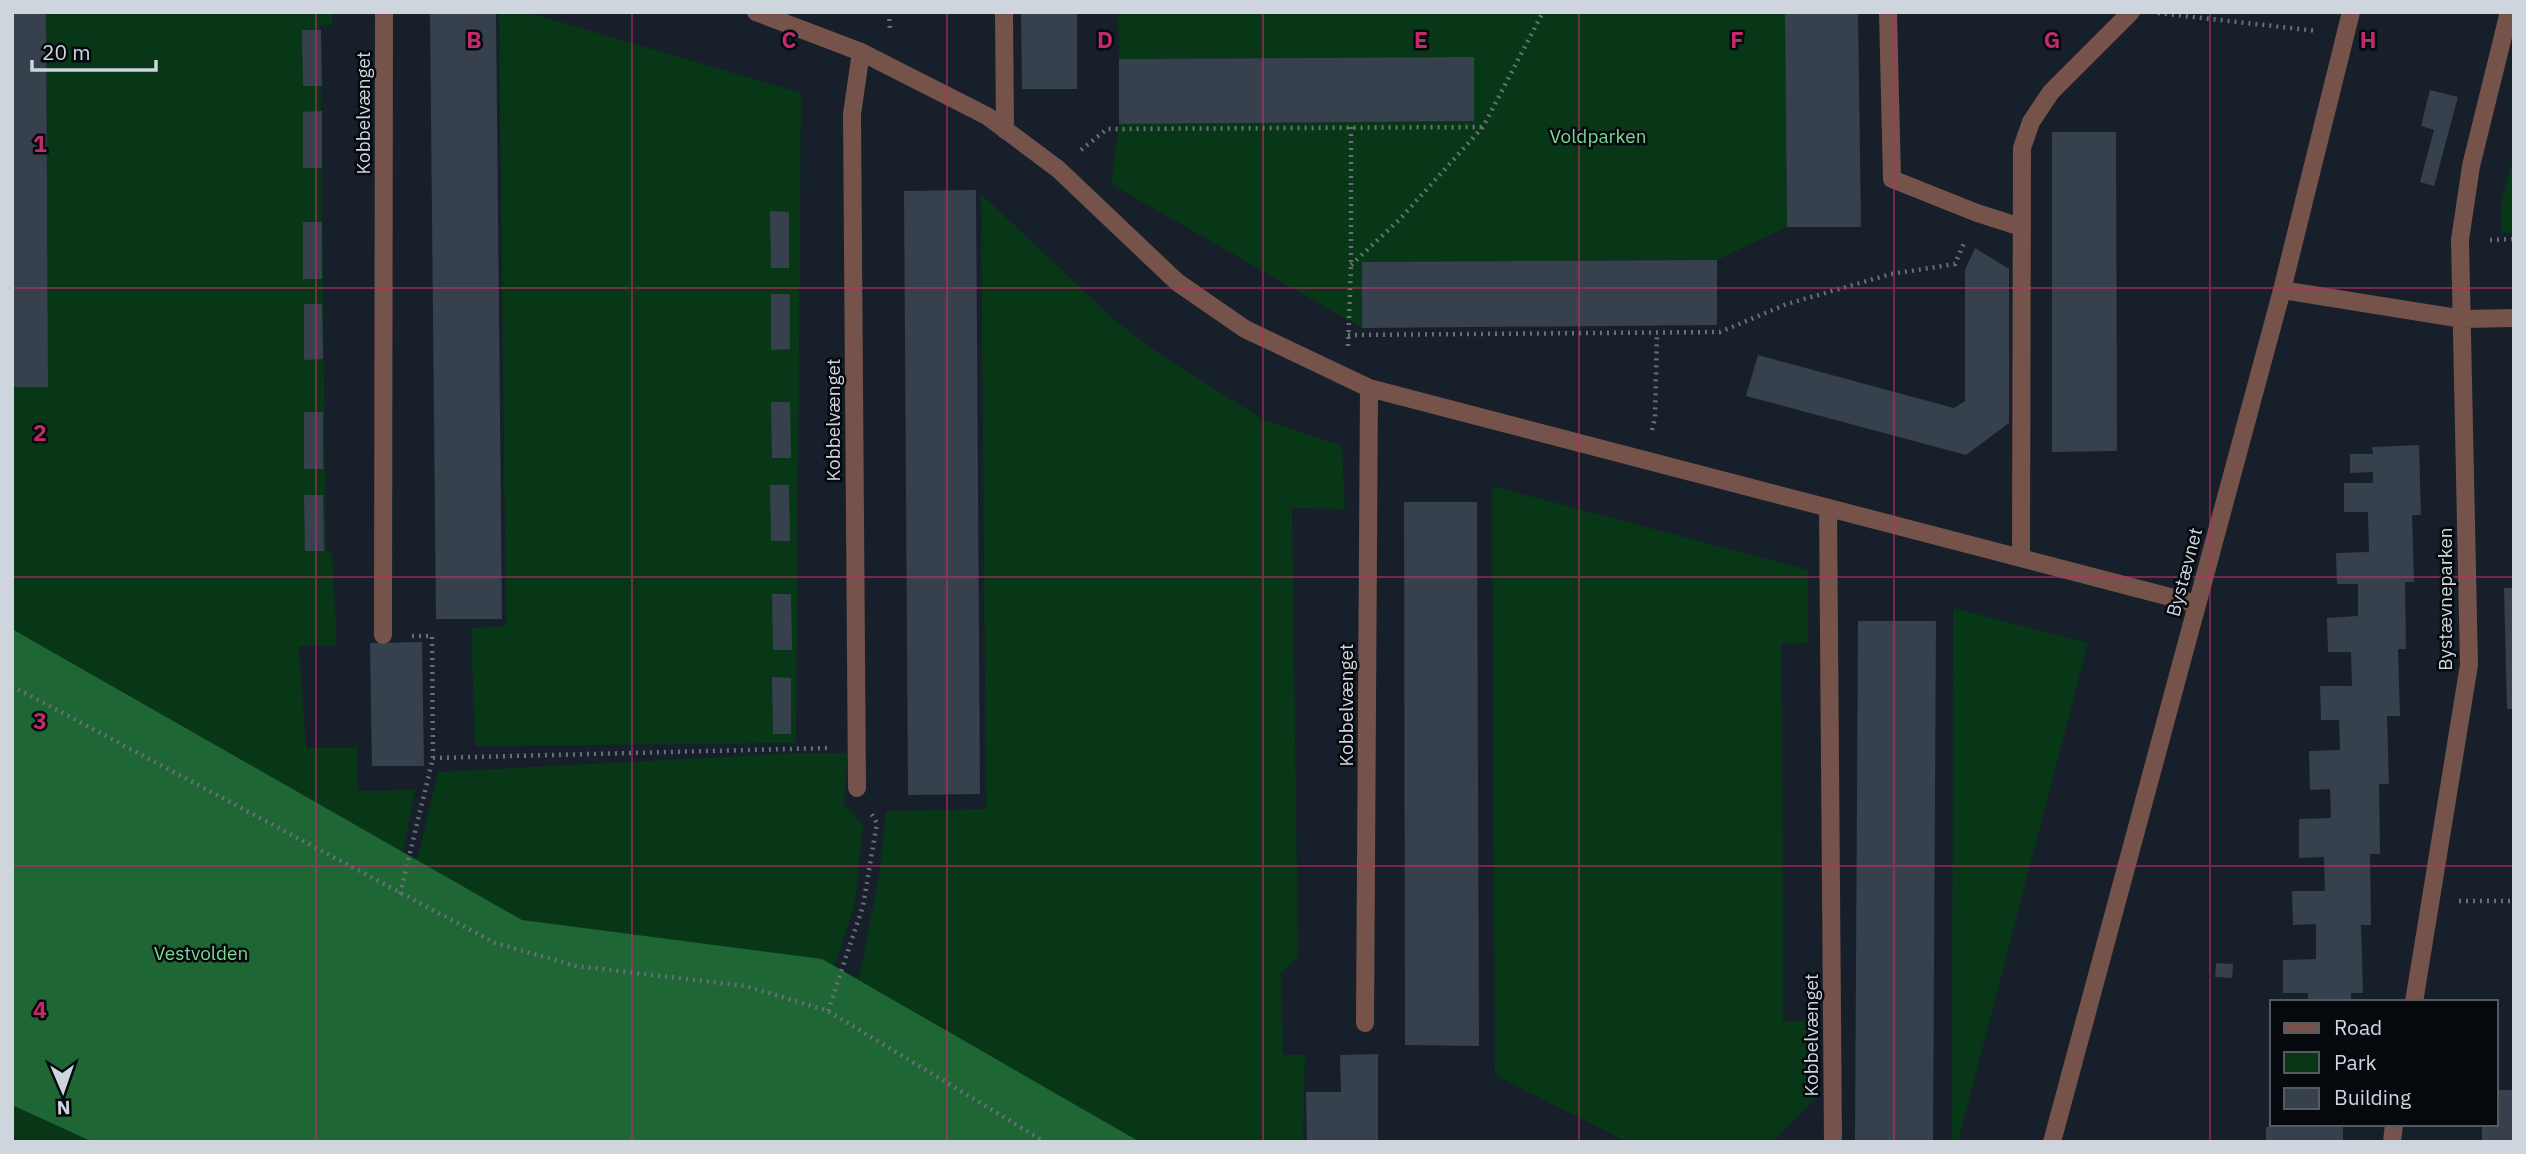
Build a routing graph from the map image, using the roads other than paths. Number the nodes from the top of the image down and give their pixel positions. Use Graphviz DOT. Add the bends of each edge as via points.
graph roads {
  1 [pos="384,12"];
  2 [pos="756,12"];
  3 [pos="1004,12"];
  4 [pos="1888,12"];
  5 [pos="2131,12"];
  6 [pos="2351,12"];
  7 [pos="2509,12"];
  8 [pos="861,52"];
  9 [pos="1005,130"];
  10 [pos="2021,227"];
  11 [pos="2282,290"];
  12 [pos="2514,318"];
  13 [pos="2463,319"];
  14 [pos="1369,388"];
  15 [pos="1828,508"];
  16 [pos="2021,558"];
  17 [pos="2197,604"];
  18 [pos="383,635"];
  19 [pos="857,788"];
  20 [pos="2414,1000"];
  21 [pos="1365,1023"];
  22 [pos="1833,1142"];
  23 [pos="2052,1142"];
  1 -- 18 [label="street, Kobbelvænget"];
  2 -- 8 [label="street"];
  3 -- 9 [label="street"];
  4 -- 10 [label="street" via="1892,178"];
  5 -- 10 [label="street" via="2050,92 2031,122 2022,148"];
  6 -- 11 [label="street, Bystævnet"];
  7 -- 13 [label="street, Bystævneparken" via="2469,178 2460,240"];
  8 -- 9 [label="street" via="987,116"];
  8 -- 19 [label="street, Kobbelvænget" via="852,114"];
  9 -- 14 [label="street" via="1058,169 1177,282 1245,329"];
  10 -- 16 [label="street"];
  11 -- 13 [label="street"];
  11 -- 17 [label="street, Bystævnet"];
  12 -- 13 [label="street"];
  13 -- 20 [label="street, Bystævneparken" via="2469,665"];
  14 -- 15 [label="street"];
  14 -- 21 [label="street, Kobbelvænget"];
  15 -- 16 [label="street"];
  15 -- 22 [label="street, Kobbelvænget"];
  16 -- 17 [label="street"];
  17 -- 23 [label="street, Bystævnet"];
}
